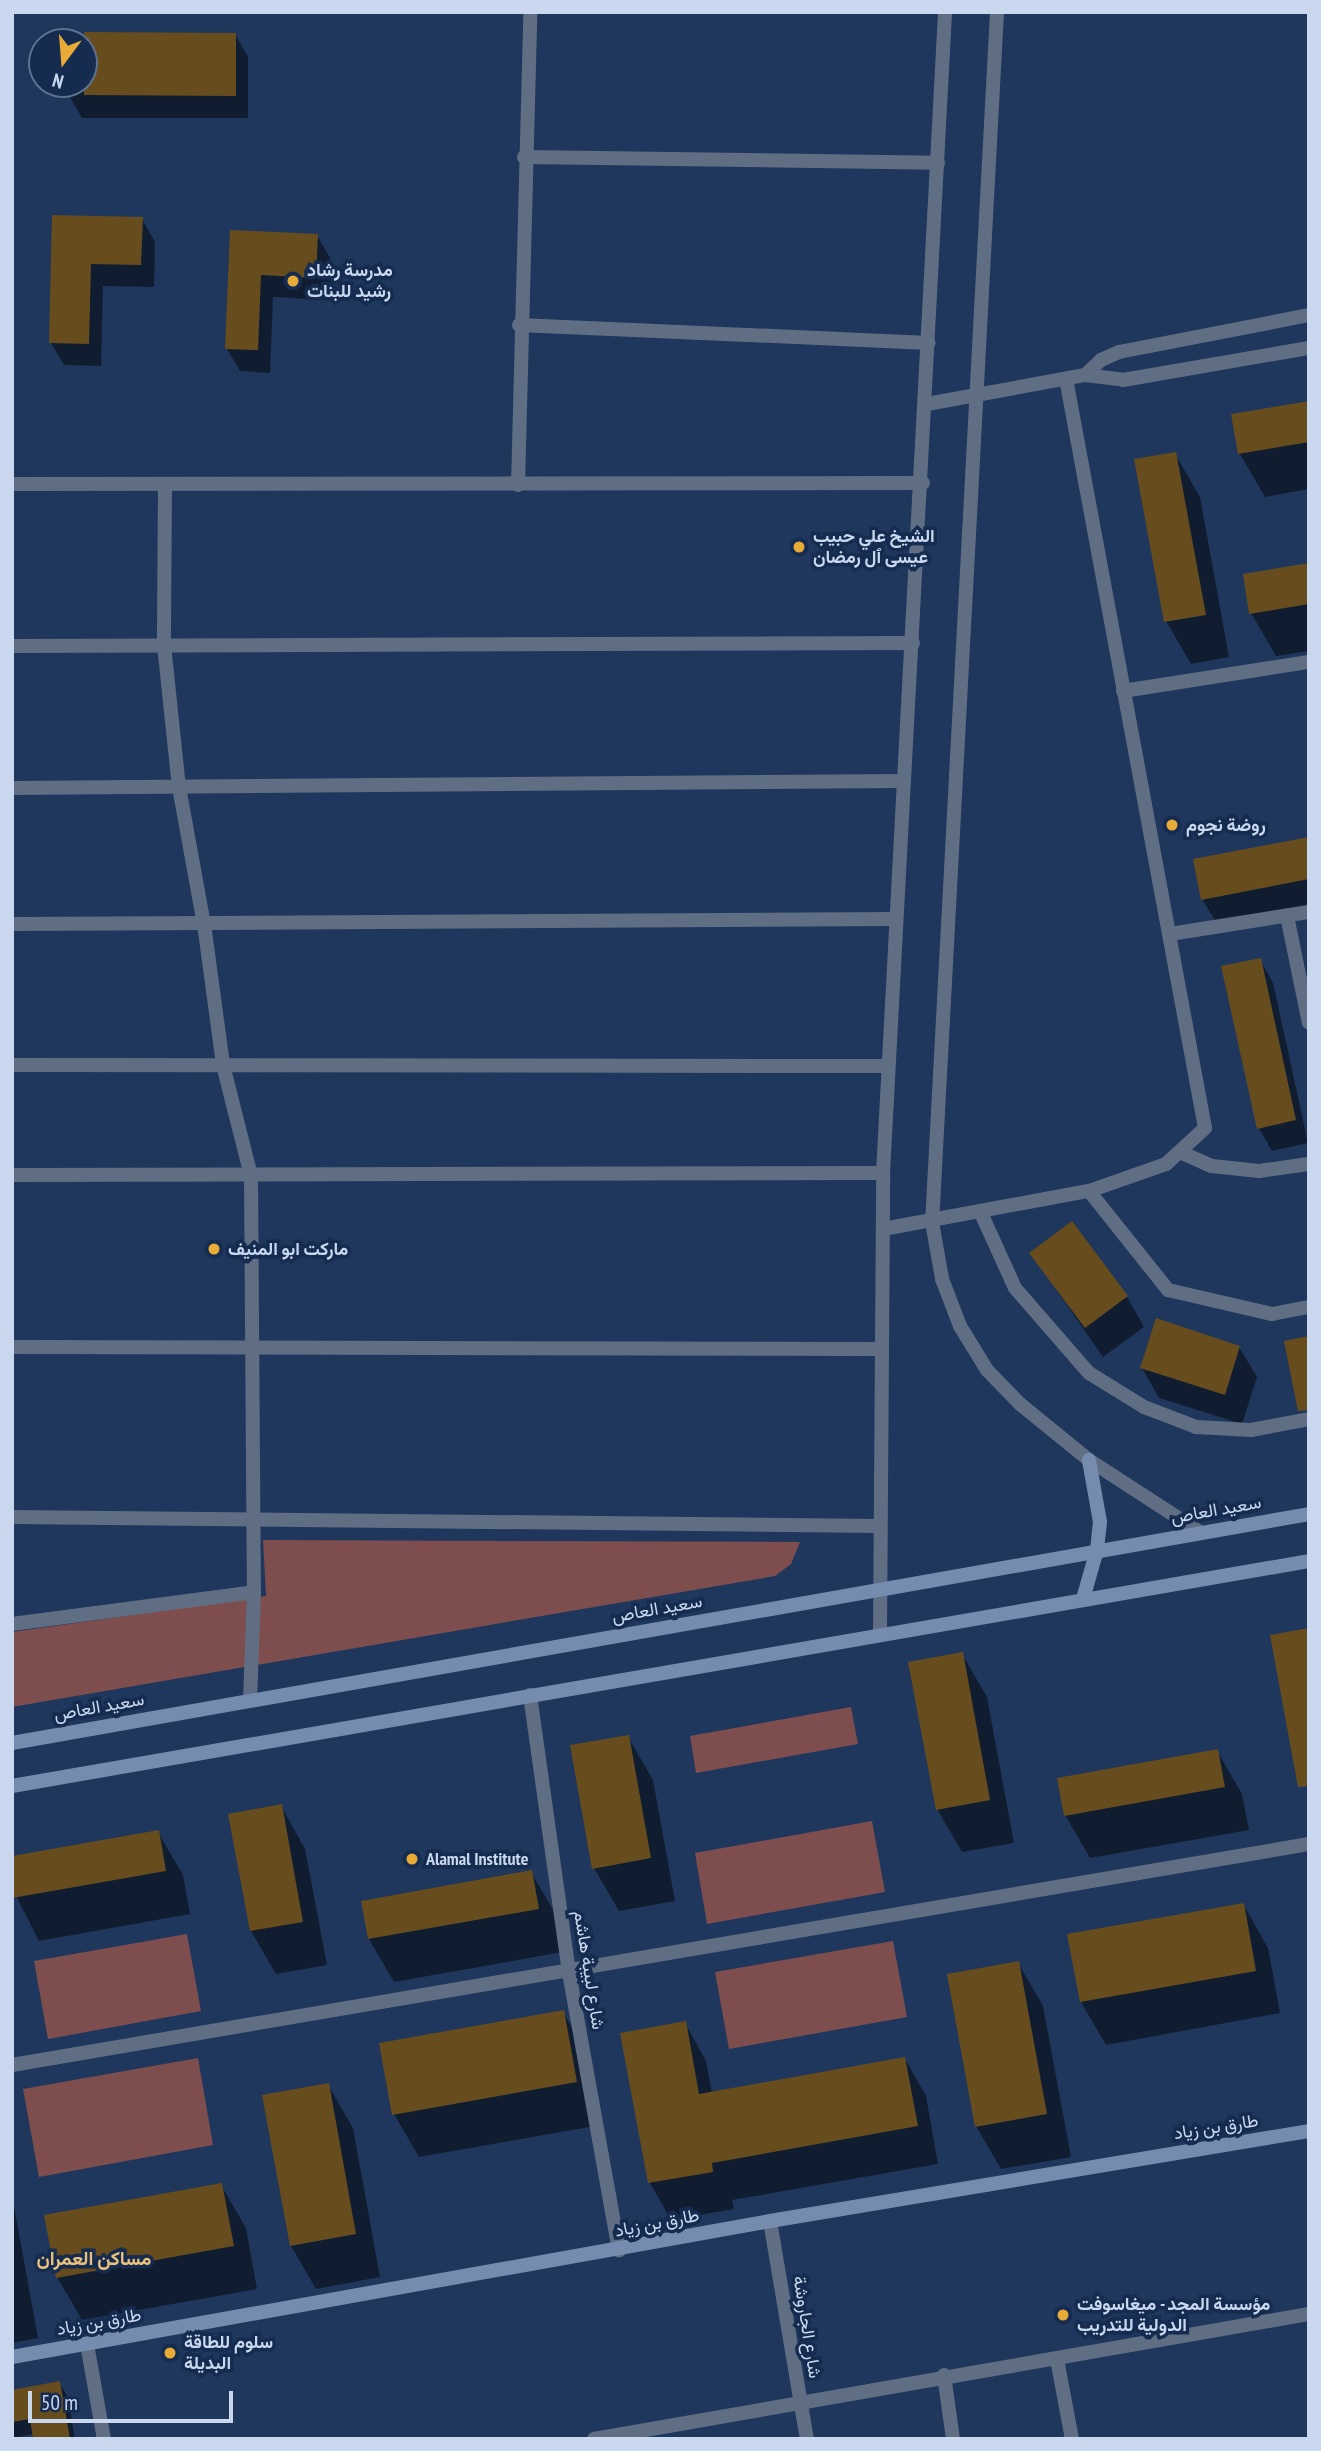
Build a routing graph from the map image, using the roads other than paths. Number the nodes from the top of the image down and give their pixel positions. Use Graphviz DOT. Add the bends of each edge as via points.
graph roads {
  1 [pos="530,12"];
  2 [pos="945,12"];
  3 [pos="997,12"];
  4 [pos="524,157"];
  5 [pos="938,163"];
  6 [pos="1309,315"];
  7 [pos="519,326"];
  8 [pos="929,343"];
  9 [pos="1309,348"];
  10 [pos="1086,375"];
  11 [pos="1066,379"];
  12 [pos="979,396"];
  13 [pos="927,404"];
  14 [pos="923,483"];
  15 [pos="12,484"];
  16 [pos="165,484"];
  17 [pos="518,485"];
  18 [pos="913,643"];
  19 [pos="164,645"];
  20 [pos="12,646"];
  21 [pos="1309,662"];
  22 [pos="1124,691"];
  23 [pos="904,782"];
  24 [pos="12,788"];
  25 [pos="179,788"];
  26 [pos="1309,912"];
  27 [pos="1287,916"];
  28 [pos="896,919"];
  29 [pos="12,924"];
  30 [pos="204,925"];
  31 [pos="1170,934"];
  32 [pos="1309,1023"];
  33 [pos="12,1065"];
  34 [pos="223,1065"];
  35 [pos="888,1066"];
  36 [pos="1180,1152"];
  37 [pos="1309,1164"];
  38 [pos="883,1173"];
  39 [pos="12,1175"];
  40 [pos="251,1177"];
  41 [pos="1088,1191"];
  42 [pos="981,1213"];
  43 [pos="932,1222"];
  44 [pos="883,1229"];
  45 [pos="1309,1307"];
  46 [pos="12,1347"];
  47 [pos="250,1348"];
  48 [pos="881,1349"];
  49 [pos="1309,1419"];
  50 [pos="1089,1460"];
  51 [pos="1309,1514"];
  52 [pos="12,1517"];
  53 [pos="251,1519"];
  54 [pos="879,1526"];
  55 [pos="1200,1532"];
  56 [pos="1097,1550"];
  57 [pos="1309,1561"];
  58 [pos="880,1590"];
  59 [pos="254,1592"];
  60 [pos="1083,1599"];
  61 [pos="12,1624"];
  62 [pos="880,1634"];
  63 [pos="530,1695"];
  64 [pos="250,1699"];
  65 [pos="12,1743"];
  66 [pos="12,1786"];
  67 [pos="1309,1844"];
  68 [pos="568,1967"];
  69 [pos="12,2065"];
  70 [pos="1309,2131"];
  71 [pos="770,2221"];
  72 [pos="619,2250"];
  73 [pos="1309,2314"];
  74 [pos="87,2344"];
  75 [pos="12,2357"];
  76 [pos="1057,2360"];
  77 [pos="944,2375"];
  78 [pos="800,2401"];
  79 [pos="104,2439"];
  80 [pos="594,2439"];
  81 [pos="807,2439"];
  82 [pos="953,2439"];
  83 [pos="1072,2439"];
  1 -- 4 [label="street"];
  2 -- 5 [label="street"];
  3 -- 12 [label="street"];
  4 -- 5 [label="street"];
  4 -- 7 [label="street"];
  5 -- 8 [label="street"];
  6 -- 10 [label="street" via="1119,352 1101,360"];
  7 -- 8 [label="street"];
  7 -- 17 [label="street"];
  8 -- 13 [label="street"];
  9 -- 10 [label="street" via="1123,380"];
  10 -- 11 [label="street"];
  11 -- 12 [label="street"];
  11 -- 22 [label="street"];
  12 -- 13 [label="street"];
  12 -- 43 [label="street"];
  13 -- 14 [label="street"];
  14 -- 17 [label="street"];
  14 -- 18 [label="street"];
  15 -- 16 [label="street"];
  16 -- 17 [label="street"];
  16 -- 19 [label="street"];
  18 -- 19 [label="street"];
  18 -- 23 [label="street"];
  19 -- 20 [label="street"];
  19 -- 25 [label="street"];
  21 -- 22 [label="street"];
  22 -- 31 [label="street"];
  23 -- 25 [label="street"];
  23 -- 28 [label="street"];
  24 -- 25 [label="street"];
  25 -- 30 [label="street"];
  26 -- 27 [label="street"];
  27 -- 31 [label="street"];
  27 -- 32 [label="street"];
  28 -- 30 [label="street"];
  28 -- 35 [label="street"];
  29 -- 30 [label="street"];
  30 -- 34 [label="street"];
  31 -- 36 [label="street" via="1205,1128"];
  33 -- 34 [label="street"];
  34 -- 35 [label="street"];
  34 -- 40 [label="street"];
  35 -- 38 [label="street"];
  36 -- 37 [label="street" via="1212,1166 1259,1171"];
  36 -- 41 [label="street" via="1166,1164"];
  38 -- 40 [label="street"];
  38 -- 44 [label="street"];
  39 -- 40 [label="street"];
  40 -- 47 [label="street"];
  41 -- 42 [label="street"];
  41 -- 45 [label="street" via="1168,1290 1272,1314"];
  42 -- 43 [label="street"];
  42 -- 49 [label="street" via="1015,1288 1089,1373 1144,1407 1196,1427 1251,1430"];
  43 -- 44 [label="street"];
  43 -- 50 [label="street" via="943,1279 960,1326 987,1370 1020,1404"];
  44 -- 48 [label="street"];
  46 -- 47 [label="street"];
  47 -- 48 [label="street"];
  47 -- 53 [label="street"];
  48 -- 54 [label="street"];
  50 -- 55 [label="street"];
  50 -- 56 [label="main road" via="1097,1494"];
  51 -- 55 [label="main road, سعيد العاص"];
  52 -- 53 [label="street"];
  53 -- 54 [label="street"];
  53 -- 59 [label="street"];
  54 -- 58 [label="street"];
  55 -- 56 [label="main road, سعيد العاص"];
  56 -- 58 [label="main road, سعيد العاص"];
  56 -- 60 [label="main road"];
  57 -- 60 [label="main road"];
  58 -- 62 [label="street"];
  58 -- 64 [label="main road, سعيد العاص"];
  59 -- 61 [label="street"];
  59 -- 64 [label="street"];
  60 -- 62 [label="main road"];
  62 -- 63 [label="main road"];
  63 -- 66 [label="main road"];
  63 -- 68 [label="street, شارع لبيبة هاشم"];
  64 -- 65 [label="main road, سعيد العاص"];
  67 -- 68 [label="street"];
  68 -- 69 [label="street"];
  68 -- 72 [label="street, شارع لبيبة هاشم"];
  70 -- 71 [label="main road, طارق بن زياد"];
  71 -- 72 [label="main road, طارق بن زياد"];
  71 -- 78 [label="street, شارع الجاروشة"];
  72 -- 74 [label="main road, طارق بن زياد"];
  73 -- 76 [label="street"];
  74 -- 75 [label="main road, طارق بن زياد"];
  74 -- 79 [label="street"];
  76 -- 77 [label="street"];
  76 -- 83 [label="street"];
  77 -- 78 [label="street"];
  77 -- 82 [label="street"];
  78 -- 80 [label="street"];
  78 -- 81 [label="street, شارع الجاروشة"];
}
